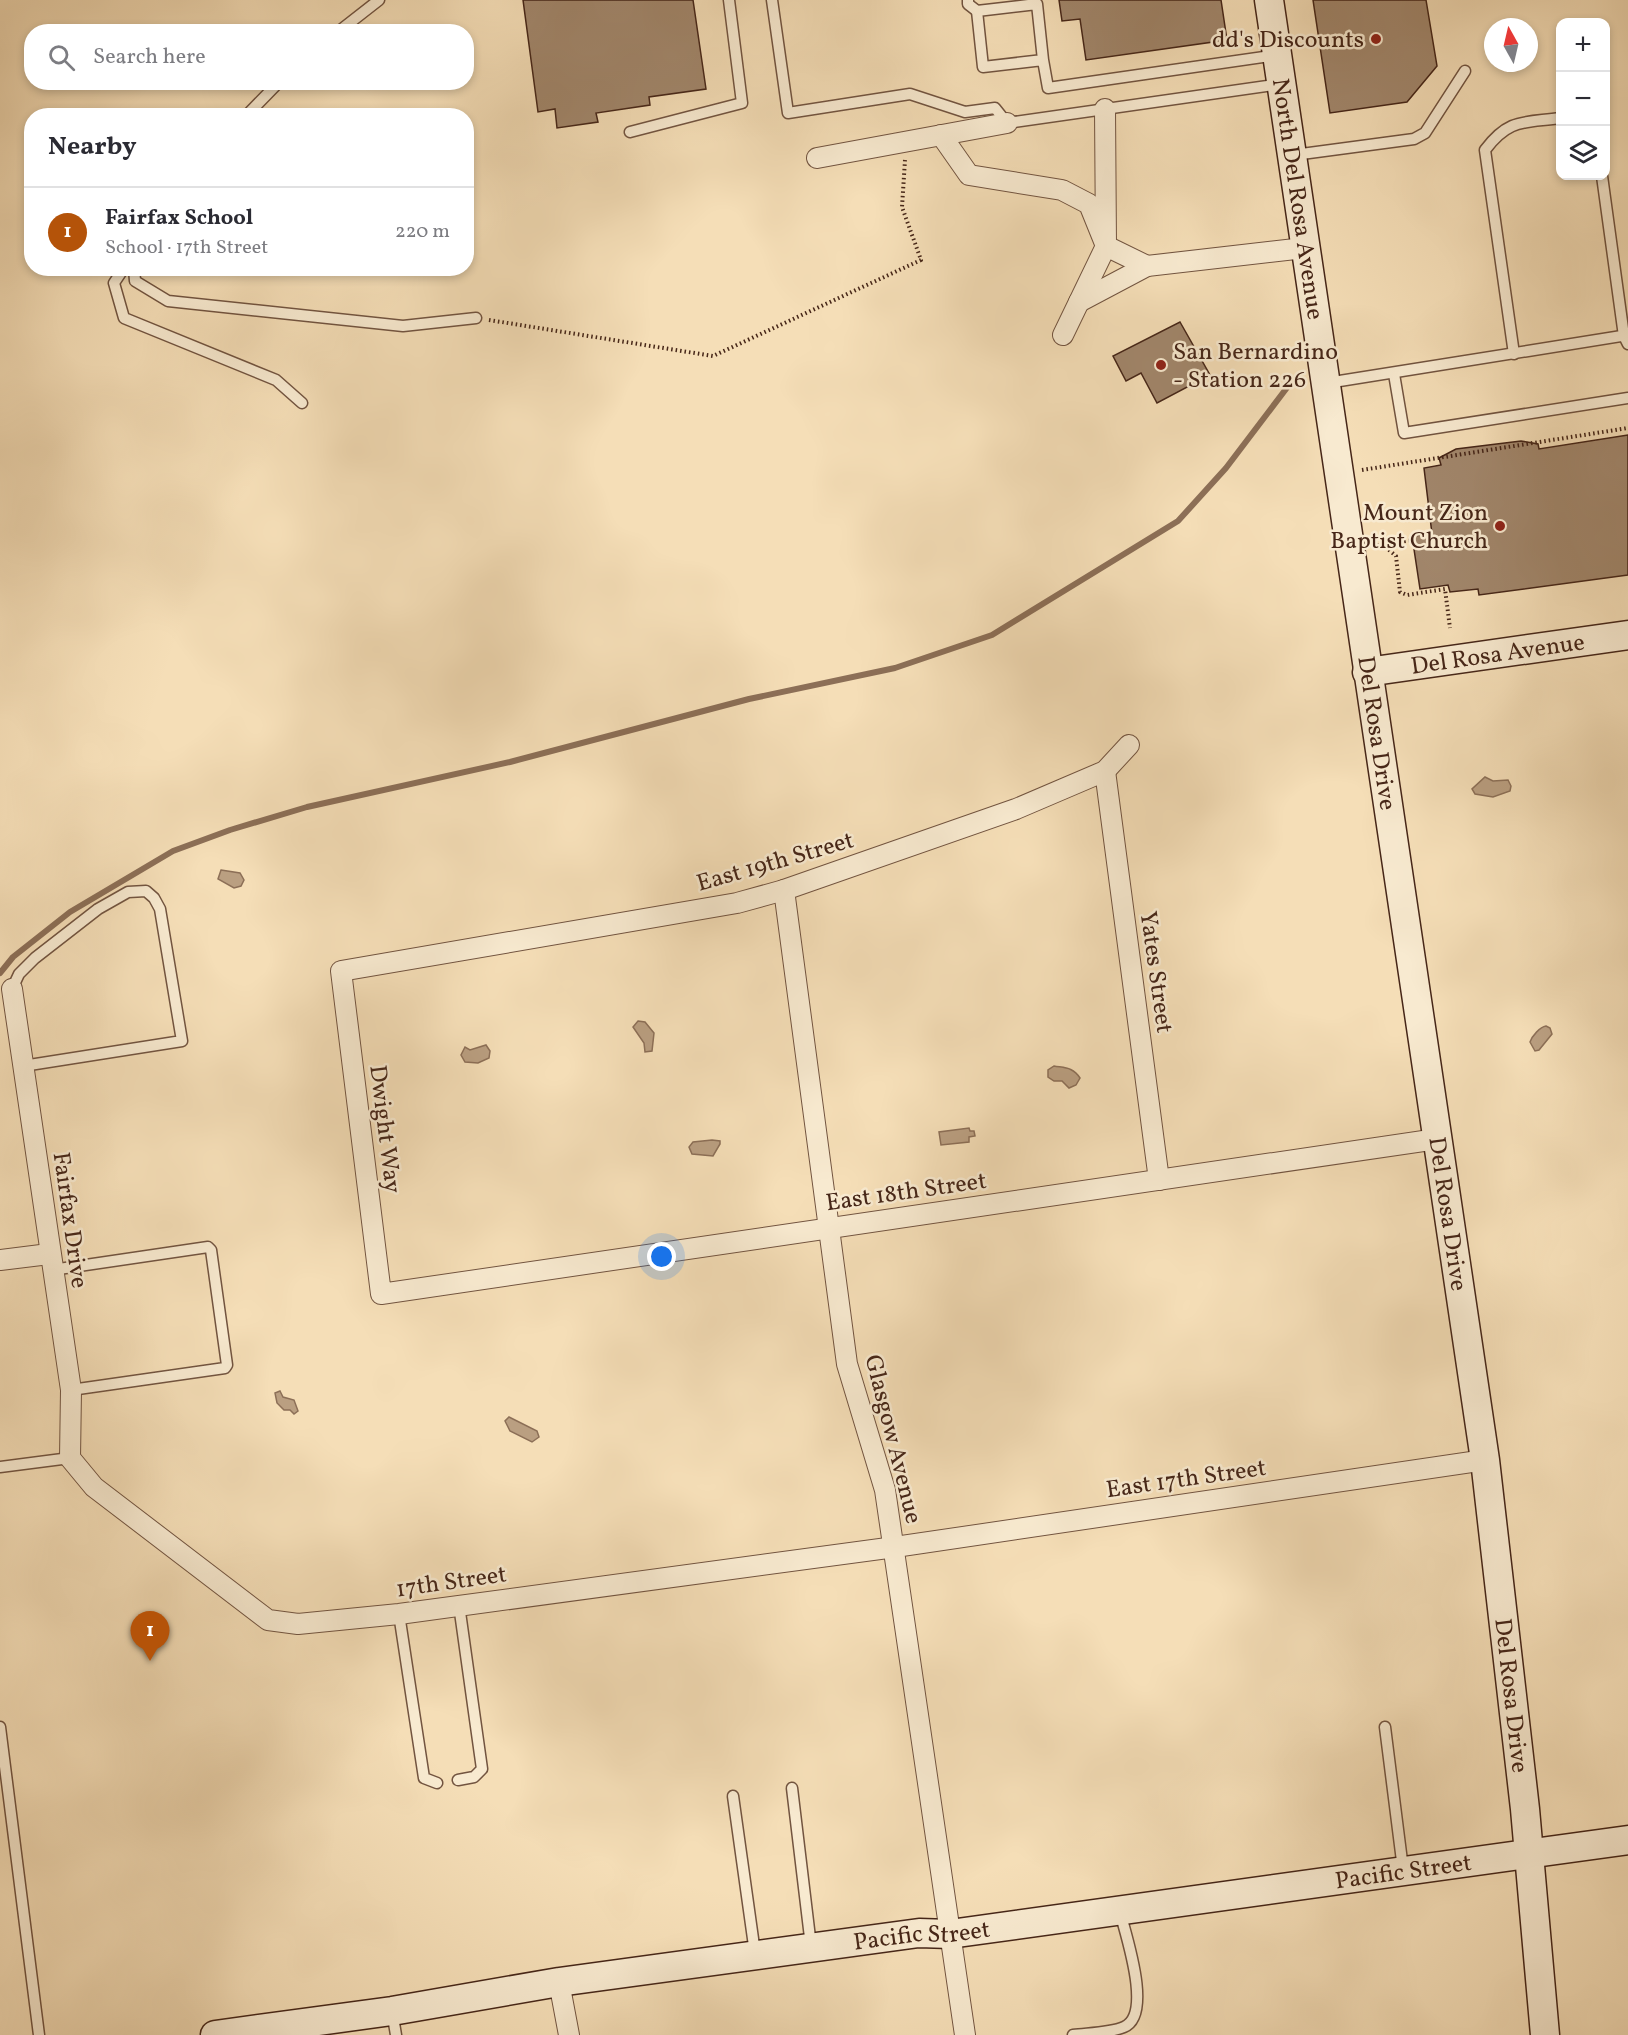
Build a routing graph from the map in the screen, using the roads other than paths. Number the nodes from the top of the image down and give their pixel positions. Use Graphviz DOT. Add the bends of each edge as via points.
graph roads {
  1 [pos="379,0"];
  2 [pos="729,0"];
  3 [pos="772,0"];
  4 [pos="968,0"];
  5 [pos="1269,0"];
  6 [pos="977,11"];
  7 [pos="348,24"];
  8 [pos="1277,55"];
  9 [pos="1043,60"];
  10 [pos="1465,71"];
  11 [pos="1281,84"];
  12 [pos="271,90"];
  13 [pos="254,108"];
  14 [pos="1105,109"];
  15 [pos="1556,118"];
  16 [pos="1007,123"];
  17 [pos="630,132"];
  18 [pos="941,135"];
  19 [pos="1291,155"];
  20 [pos="817,158"];
  21 [pos="1603,180"];
  22 [pos="1106,246"];
  23 [pos="1304,248"];
  24 [pos="1148,266"];
  25 [pos="119,276"];
  26 [pos="135,276"];
  27 [pos="1079,302"];
  28 [pos="476,318"];
  29 [pos="1062,335"];
  30 [pos="1627,338"];
  31 [pos="1514,354"];
  32 [pos="1394,374"];
  33 [pos="1325,390"];
  34 [pos="1628,398"];
  35 [pos="302,403"];
  36 [pos="1628,635"];
  37 [pos="1367,672"];
  38 [pos="1130,745"];
  39 [pos="1105,771"];
  40 [pos="784,890"];
  41 [pos="341,971"];
  42 [pos="12,989"];
  43 [pos="23,1066"];
  44 [pos="1437,1139"];
  45 [pos="1159,1180"];
  46 [pos="828,1228"];
  47 [pos="0,1260"];
  48 [pos="50,1262"];
  49 [pos="381,1294"];
  50 [pos="71,1390"];
  51 [pos="70,1458"];
  52 [pos="1485,1460"];
  53 [pos="0,1467"];
  54 [pos="895,1546"];
  55 [pos="459,1605"];
  56 [pos="399,1614"];
  57 [pos="0,1727"];
  58 [pos="1384,1727"];
  59 [pos="458,1780"];
  60 [pos="437,1783"];
  61 [pos="792,1788"];
  62 [pos="734,1796"];
  63 [pos="1628,1840"];
  64 [pos="1529,1854"];
  65 [pos="1403,1871"];
  66 [pos="1120,1911"];
  67 [pos="950,1934"];
  68 [pos="811,1948"];
  69 [pos="756,1955"];
  70 [pos="559,1982"];
  71 [pos="394,2023"];
  72 [pos="39,2035"];
  73 [pos="215,2035"];
  74 [pos="569,2035"];
  75 [pos="965,2035"];
  76 [pos="1073,2035"];
  77 [pos="1545,2035"];
  1 -- 7 [label="lane"];
  2 -- 17 [label="lane" via="742,103"];
  3 -- 16 [label="lane" via="788,113 910,94 965,112 995,108"];
  4 -- 6 [label="lane"];
  5 -- 8 [label="main road, North Del Rosa Avenue"];
  6 -- 9 [label="lane" via="984,67"];
  6 -- 9 [label="lane" via="1037,4"];
  8 -- 9 [label="lane" via="1048,88"];
  8 -- 11 [label="main road, North Del Rosa Avenue"];
  10 -- 19 [label="lane" via="1425,133 1414,139"];
  11 -- 14 [label="lane"];
  11 -- 19 [label="main road, North Del Rosa Avenue"];
  12 -- 13 [label="lane"];
  14 -- 16 [label="lane"];
  14 -- 22 [label="street"];
  15 -- 31 [label="lane" via="1510,124 1485,150"];
  16 -- 18 [label="street"];
  18 -- 20 [label="street"];
  18 -- 22 [label="street" via="969,175 1062,190 1089,204"];
  19 -- 23 [label="main road, North Del Rosa Avenue"];
  21 -- 30 [label="lane"];
  22 -- 24 [label="street"];
  22 -- 27 [label="street"];
  23 -- 24 [label="street"];
  23 -- 33 [label="main road, North Del Rosa Avenue"];
  24 -- 27 [label="street"];
  25 -- 35 [label="lane" via="114,283 124,318 276,380"];
  26 -- 28 [label="lane" via="135,281 168,302 403,326"];
  27 -- 29 [label="street"];
  30 -- 31 [label="lane"];
  31 -- 32 [label="lane"];
  32 -- 33 [label="lane"];
  32 -- 34 [label="lane" via="1404,433"];
  33 -- 37 [label="main road, Del Rosa Drive"];
  36 -- 37 [label="main road, Del Rosa Avenue"];
  37 -- 44 [label="main road, Del Rosa Drive"];
  38 -- 39 [label="street, East 19th Street"];
  39 -- 40 [label="street, East 19th Street" via="1016,809"];
  39 -- 45 [label="street, Yates Street"];
  40 -- 41 [label="street, East 19th Street" via="737,903"];
  40 -- 46 [label="street, Glasgow Avenue"];
  41 -- 49 [label="street, Dwight Way"];
  42 -- 43 [label="street, Fairfax Drive"];
  42 -- 43 [label="lane" via="34,958 98,909 128,892 146,891 154,898 160,909 182,1041"];
  43 -- 48 [label="street, Fairfax Drive"];
  44 -- 45 [label="street, East 18th Street"];
  44 -- 52 [label="main road, Del Rosa Drive"];
  45 -- 46 [label="street, East 18th Street"];
  46 -- 49 [label="street, East 18th Street"];
  46 -- 54 [label="street, Glasgow Avenue" via="847,1364 885,1490"];
  47 -- 48 [label="street"];
  48 -- 50 [label="street, Fairfax Drive"];
  48 -- 50 [label="lane" via="208,1247 211,1250 225,1368"];
  50 -- 51 [label="street, Fairfax Drive"];
  51 -- 53 [label="lane"];
  51 -- 56 [label="street, 17th Street" via="94,1487 268,1620 298,1624"];
  52 -- 54 [label="street, East 17th Street"];
  52 -- 64 [label="main road, Del Rosa Drive"];
  54 -- 55 [label="street, 17th Street"];
  54 -- 67 [label="street, Glasgow Avenue"];
  55 -- 56 [label="street, 17th Street"];
  55 -- 59 [label="lane" via="482,1769 474,1777"];
  56 -- 60 [label="lane" via="424,1778"];
  57 -- 72 [label="lane"];
  58 -- 65 [label="lane"];
  61 -- 68 [label="lane"];
  62 -- 69 [label="lane"];
  63 -- 64 [label="main road, Pacific Street"];
  64 -- 65 [label="main road, Pacific Street"];
  64 -- 77 [label="main road, Del Rosa Drive"];
  65 -- 66 [label="main road, Pacific Street"];
  66 -- 67 [label="main road, Pacific Street"];
  66 -- 76 [label="lane" via="1134,1970 1134,2020 1124,2027"];
  67 -- 68 [label="main road, Pacific Street" via="919,1933"];
  67 -- 75 [label="street, Glasgow Avenue"];
  68 -- 69 [label="main road, Pacific Street"];
  69 -- 70 [label="main road, Pacific Street"];
  70 -- 71 [label="main road, Pacific Street"];
  70 -- 74 [label="street"];
  71 -- 73 [label="main road, Pacific Street"];
}
